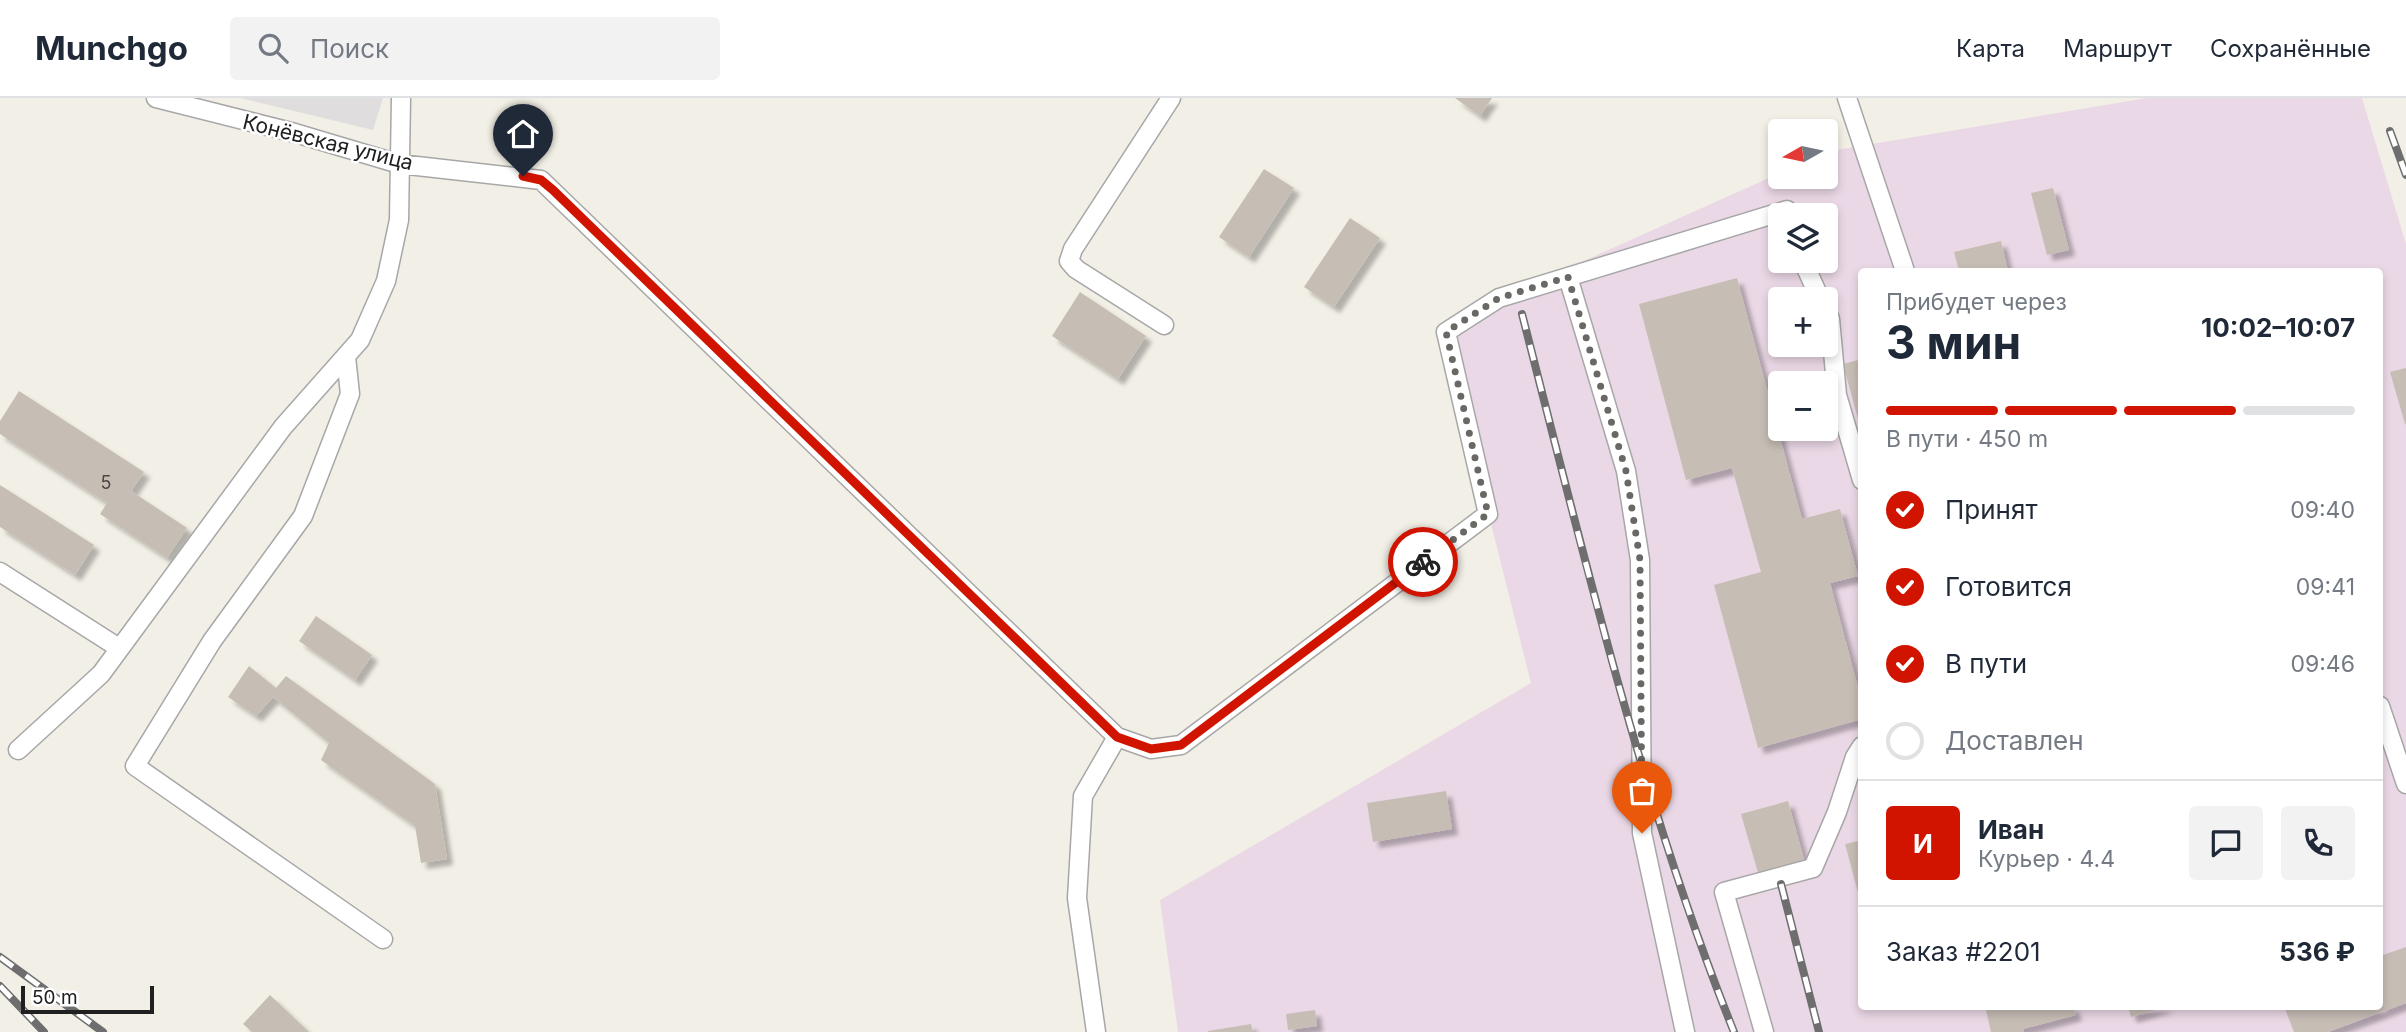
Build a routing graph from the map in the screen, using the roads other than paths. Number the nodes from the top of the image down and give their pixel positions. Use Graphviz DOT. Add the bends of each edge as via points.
graph roads {
  1 [pos="156,98"];
  2 [pos="401,98"];
  3 [pos="1171,98"];
  4 [pos="1847,98"];
  5 [pos="399,164"];
  6 [pos="1768,216"];
  7 [pos="1904,268"];
  8 [pos="1568,277"];
  9 [pos="1164,325"];
  10 [pos="346,356"];
  11 [pos="1834,357"];
  12 [pos="1858,466"];
  13 [pos="0,572"];
  14 [pos="119,648"];
  15 [pos="2383,715"];
  16 [pos="1117,737"];
  17 [pos="18,750"];
  18 [pos="1858,753"];
  19 [pos="2406,784"];
  20 [pos="383,939"];
  21 [pos="1096,1032"];
  22 [pos="1685,1032"];
  23 [pos="1764,1032"];
  1 -- 5 [label="street, Конёвская улица"];
  2 -- 5 [label="street"];
  3 -- 9 [label="street" via="1069,261"];
  4 -- 7 [label="street"];
  5 -- 10 [label="street" via="399,220 386,281 360,340"];
  5 -- 16 [label="street, Конёвская улица" via="523,176 547,185"];
  6 -- 8 [label="street"];
  8 -- 16 [label="street" via="1499,298 1446,332 1488,514 1181,745 1151,749"];
  8 -- 22 [label="street" via="1626,471 1640,560 1642,833"];
  10 -- 14 [label="street" via="283,427"];
  10 -- 20 [label="street" via="350,394 303,516 212,641 135,766"];
  11 -- 12 [label="street" via="1837,395"];
  13 -- 14 [label="street"];
  14 -- 17 [label="street" via="101,674"];
  15 -- 19 [label="street"];
  16 -- 21 [label="street" via="1083,796 1077,898"];
  18 -- 23 [label="street" via="1812,868 1724,892"];
}
